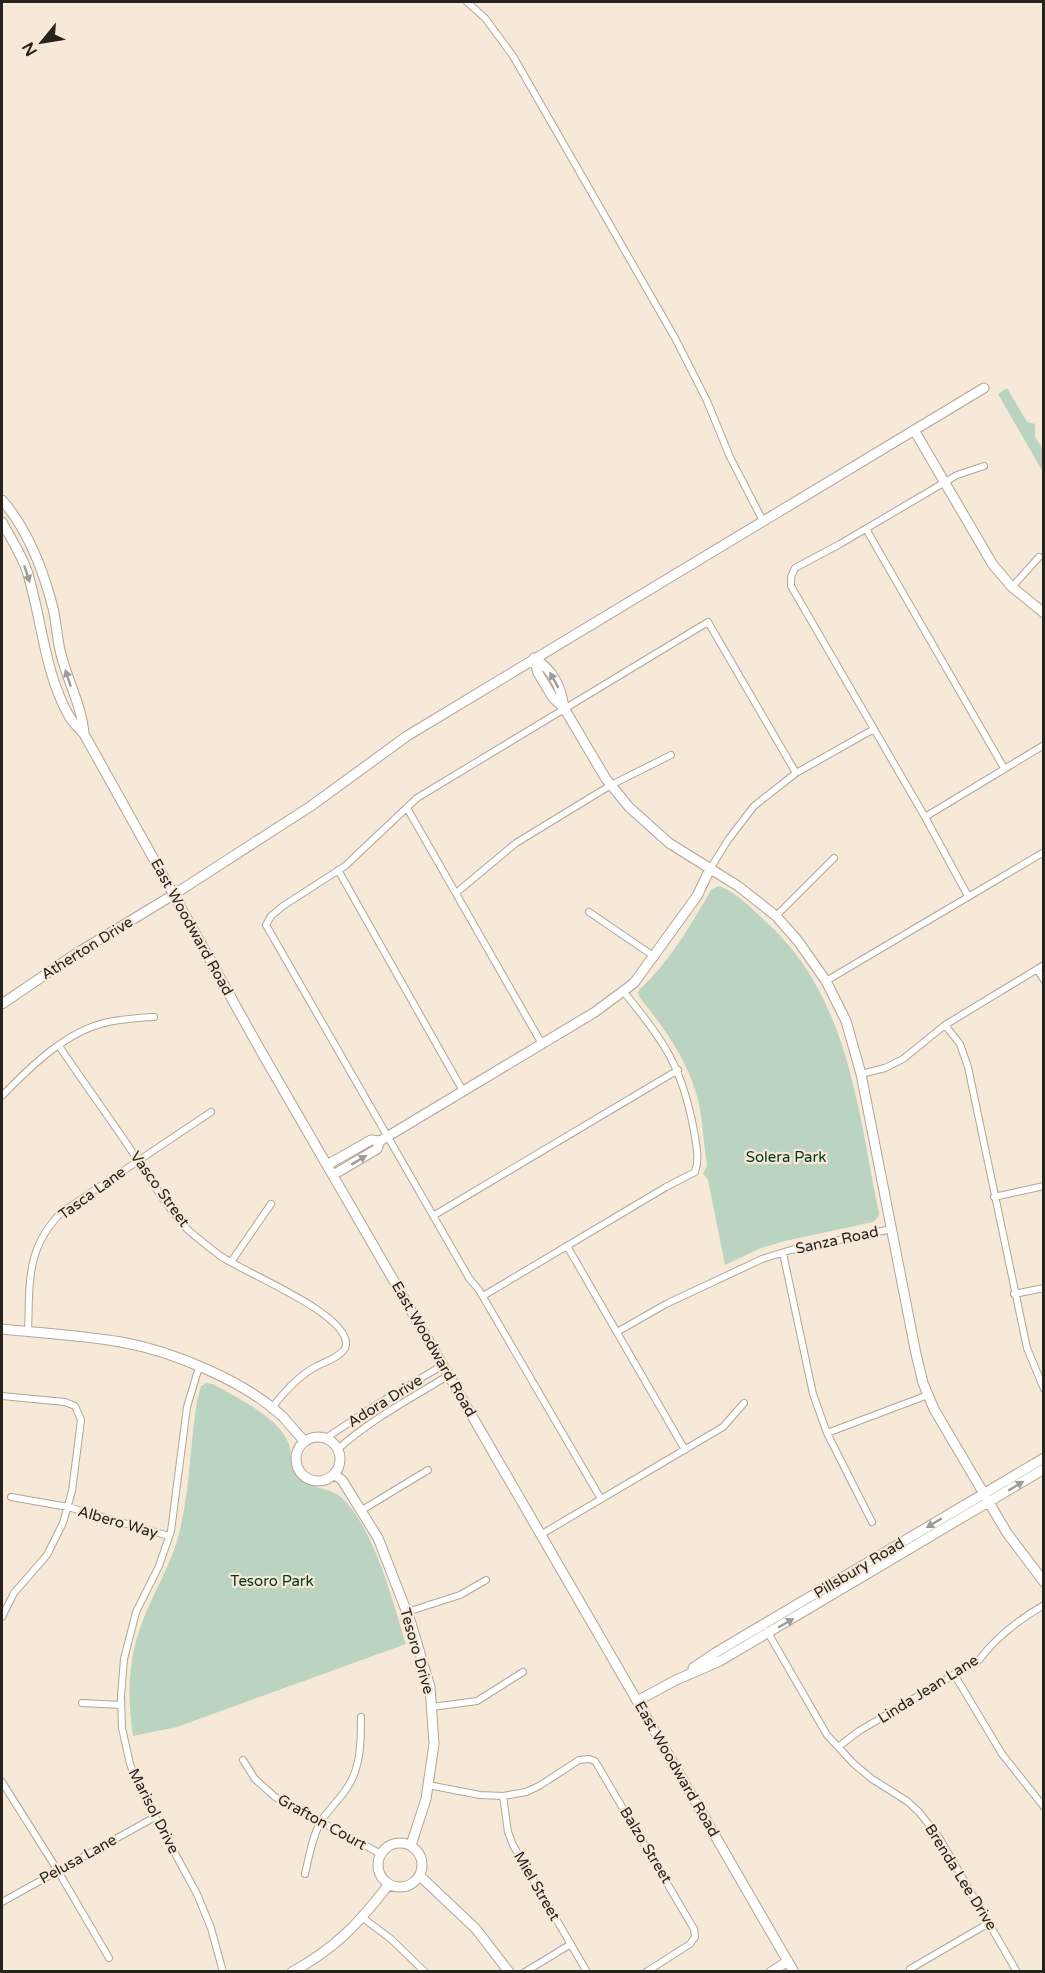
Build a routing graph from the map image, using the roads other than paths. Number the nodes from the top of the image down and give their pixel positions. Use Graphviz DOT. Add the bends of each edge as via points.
graph roads {
  1 [pos="467,2"];
  2 [pos="984,387"];
  3 [pos="914,430"];
  4 [pos="984,466"];
  5 [pos="944,482"];
  6 [pos="2,500"];
  7 [pos="763,521"];
  8 [pos="2,522"];
  9 [pos="866,529"];
  10 [pos="1039,557"];
  11 [pos="1012,587"];
  12 [pos="1044,613"];
  13 [pos="534,658"];
  14 [pos="564,708"];
  15 [pos="874,729"];
  16 [pos="84,734"];
  17 [pos="1044,744"];
  18 [pos="671,755"];
  19 [pos="1004,768"];
  20 [pos="796,773"];
  21 [pos="611,785"];
  22 [pos="406,808"];
  23 [pos="925,817"];
  24 [pos="1044,852"];
  25 [pos="834,858"];
  26 [pos="710,869"];
  27 [pos="338,870"];
  28 [pos="456,893"];
  29 [pos="173,895"];
  30 [pos="968,896"];
  31 [pos="589,912"];
  32 [pos="776,916"];
  33 [pos="655,957"];
  34 [pos="1044,965"];
  35 [pos="1037,969"];
  36 [pos="1044,980"];
  37 [pos="826,981"];
  38 [pos="623,991"];
  39 [pos="2,1004"];
  40 [pos="154,1017"];
  41 [pos="945,1025"];
  42 [pos="542,1044"];
  43 [pos="59,1046"];
  44 [pos="678,1070"];
  45 [pos="861,1074"];
  46 [pos="463,1091"];
  47 [pos="2,1096"];
  48 [pos="211,1112"];
  49 [pos="383,1139"];
  50 [pos="138,1160"];
  51 [pos="327,1165"];
  52 [pos="333,1175"];
  53 [pos="1044,1186"];
  54 [pos="994,1197"];
  55 [pos="271,1204"];
  56 [pos="433,1216"];
  57 [pos="892,1229"];
  58 [pos="567,1246"];
  59 [pos="783,1253"];
  60 [pos="231,1262"];
  61 [pos="1044,1288"];
  62 [pos="1014,1294"];
  63 [pos="483,1296"];
  64 [pos="2,1329"];
  65 [pos="28,1332"];
  66 [pos="617,1332"];
  67 [pos="443,1365"];
  68 [pos="199,1366"];
  69 [pos="449,1375"];
  70 [pos="1044,1389"];
  71 [pos="928,1395"];
  72 [pos="2,1396"];
  73 [pos="744,1403"];
  74 [pos="271,1409"];
  75 [pos="828,1433"];
  76 [pos="326,1438"];
  77 [pos="304,1441"];
  78 [pos="338,1449"];
  79 [pos="685,1450"];
  80 [pos="1044,1458"];
  81 [pos="1044,1469"];
  82 [pos="428,1470"];
  83 [pos="334,1474"];
  84 [pos="11,1497"];
  85 [pos="986,1498"];
  86 [pos="601,1500"];
  87 [pos="68,1507"];
  88 [pos="362,1510"];
  89 [pos="872,1522"];
  90 [pos="542,1534"];
  91 [pos="169,1536"];
  92 [pos="486,1580"];
  93 [pos="1044,1582"];
  94 [pos="4,1604"];
  95 [pos="1044,1605"];
  96 [pos="407,1612"];
  97 [pos="2,1617"];
  98 [pos="765,1629"];
  99 [pos="523,1672"];
  100 [pos="954,1674"];
  101 [pos="637,1701"];
  102 [pos="82,1703"];
  103 [pos="121,1705"];
  104 [pos="432,1707"];
  105 [pos="361,1717"];
  106 [pos="838,1747"];
  107 [pos="243,1760"];
  108 [pos="2,1782"];
  109 [pos="428,1785"];
  110 [pos="503,1796"];
  111 [pos="1044,1807"];
  112 [pos="155,1817"];
  113 [pos="321,1822"];
  114 [pos="411,1845"];
  115 [pos="381,1854"];
  116 [pos="58,1871"];
  117 [pos="305,1875"];
  118 [pos="420,1876"];
  119 [pos="390,1884"];
  120 [pos="2,1902"];
  121 [pos="363,1918"];
  122 [pos="989,1923"];
  123 [pos="571,1944"];
  124 [pos="109,1958"];
  125 [pos="788,1961"];
  126 [pos="910,1969"];
  127 [pos="223,1971"];
  128 [pos="292,1971"];
  129 [pos="424,1971"];
  130 [pos="509,1971"];
  131 [pos="525,1971"];
  132 [pos="586,1971"];
  133 [pos="646,1971"];
  134 [pos="771,1971"];
  135 [pos="794,1971"];
  136 [pos="1017,1971"];
  1 -- 7 [label="street" via="485,18 513,56 669,328"];
  2 -- 3 [label="street, Atherton Drive"];
  3 -- 5 [label="street"];
  3 -- 7 [label="street, Atherton Drive"];
  4 -- 5 [label="street"];
  5 -- 9 [label="street"];
  5 -- 11 [label="street" via="993,565"];
  16 -- 6 [label="street, East Woodward Road, one-way" via="82,714 61,657 39,561"];
  7 -- 13 [label="street, Atherton Drive"];
  8 -- 16 [label="street, East Woodward Road, one-way" via="26,568 58,691 70,718"];
  9 -- 15 [label="street" via="795,568 790,577 791,586"];
  9 -- 19 [label="street"];
  10 -- 11 [label="street"];
  11 -- 12 [label="street"];
  13 -- 14 [label="street" via="547,666 562,693"];
  13 -- 29 [label="street, Atherton Drive" via="407,736 311,806"];
  14 -- 20 [label="street" via="708,622"];
  14 -- 21 [label="street"];
  14 -- 22 [label="street"];
  15 -- 20 [label="street"];
  15 -- 23 [label="street"];
  16 -- 29 [label="street, East Woodward Road"];
  17 -- 19 [label="street"];
  18 -- 21 [label="street"];
  19 -- 23 [label="street"];
  20 -- 26 [label="street" via="754,806"];
  21 -- 26 [label="street" via="669,843"];
  21 -- 28 [label="street" via="516,843"];
  22 -- 27 [label="street"];
  22 -- 28 [label="street"];
  23 -- 30 [label="street"];
  24 -- 30 [label="street"];
  25 -- 32 [label="street"];
  26 -- 32 [label="street"];
  26 -- 33 [label="street" via="697,896"];
  27 -- 46 [label="street"];
  27 -- 49 [label="street" via="283,906 266,926"];
  28 -- 42 [label="street"];
  29 -- 39 [label="street, Atherton Drive"];
  29 -- 51 [label="street, East Woodward Road"];
  30 -- 37 [label="street"];
  31 -- 33 [label="street"];
  32 -- 37 [label="street"];
  33 -- 38 [label="street"];
  34 -- 35 [label="street"];
  35 -- 36 [label="street"];
  35 -- 41 [label="street"];
  37 -- 45 [label="street" via="846,1021"];
  38 -- 42 [label="street"];
  38 -- 44 [label="street" via="654,1029"];
  40 -- 43 [label="street" via="107,1022"];
  41 -- 45 [label="street" via="903,1059"];
  41 -- 54 [label="street" via="960,1044 968,1067"];
  42 -- 46 [label="street"];
  43 -- 47 [label="street"];
  43 -- 50 [label="street, Vasco Street"];
  44 -- 56 [label="street"];
  44 -- 58 [label="street" via="696,1140 695,1172"];
  45 -- 57 [label="street"];
  46 -- 49 [label="street"];
  48 -- 50 [label="street, Tasca Lane"];
  49 -- 51 [label="street" via="371,1140"];
  52 -- 49 [label="street, one-way" via="376,1149"];
  49 -- 56 [label="street"];
  50 -- 60 [label="street, Vasco Street" via="188,1229"];
  50 -- 65 [label="street, Tasca Lane" via="62,1212 42,1237 31,1271"];
  51 -- 52 [label="street, East Woodward Road"];
  52 -- 67 [label="street, East Woodward Road"];
  53 -- 54 [label="street"];
  54 -- 62 [label="street"];
  55 -- 60 [label="street"];
  56 -- 63 [label="street"];
  57 -- 59 [label="street, Sanza Road"];
  57 -- 71 [label="street" via="916,1354"];
  58 -- 63 [label="street"];
  58 -- 66 [label="street"];
  59 -- 66 [label="street, Sanza Road" via="666,1304"];
  59 -- 75 [label="street" via="813,1394"];
  60 -- 74 [label="street, Vasco Street" via="282,1288 331,1320 346,1344 336,1356 312,1368 287,1388"];
  61 -- 62 [label="street"];
  62 -- 70 [label="street" via="1027,1348"];
  63 -- 86 [label="street"];
  64 -- 65 [label="street"];
  65 -- 68 [label="street" via="123,1342"];
  66 -- 79 [label="street"];
  67 -- 69 [label="street, East Woodward Road"];
  67 -- 76 [label="street, Adora Drive"];
  68 -- 74 [label="street"];
  68 -- 91 [label="street, Marisol Drive" via="187,1407"];
  69 -- 78 [label="street, Adora Drive"];
  69 -- 90 [label="street, East Woodward Road"];
  71 -- 75 [label="street"];
  71 -- 85 [label="street"];
  72 -- 87 [label="street" via="65,1402 80,1413"];
  73 -- 79 [label="street" via="723,1427"];
  74 -- 77 [label="street"];
  75 -- 89 [label="street"];
  76 -- 77 [label="street"];
  76 -- 78 [label="street"];
  77 -- 83 [label="street" via="296,1460 302,1473 314,1480"];
  78 -- 83 [label="street" via="340,1462"];
  79 -- 86 [label="street"];
  80 -- 85 [label="street, Pillsbury Road"];
  85 -- 81 [label="street, Pillsbury Road, one-way"];
  82 -- 88 [label="street"];
  83 -- 88 [label="street, Tesoro Drive"];
  84 -- 87 [label="street, Albero Way"];
  85 -- 93 [label="street"];
  85 -- 98 [label="street, Pillsbury Road"];
  86 -- 90 [label="street"];
  87 -- 91 [label="street, Albero Way"];
  87 -- 94 [label="street" via="47,1555"];
  88 -- 96 [label="street, Tesoro Drive" via="378,1538"];
  90 -- 101 [label="street, East Woodward Road"];
  91 -- 103 [label="street, Marisol Drive" via="136,1612 124,1659"];
  92 -- 96 [label="street" via="460,1595"];
  94 -- 97 [label="street"];
  95 -- 100 [label="street, Linda Jean Lane" via="1005,1632 980,1660"];
  96 -- 104 [label="street, Tesoro Drive"];
  98 -- 101 [label="street, Pillsbury Road" via="720,1661"];
  98 -- 106 [label="street, Brenda Lee Drive" via="827,1735"];
  99 -- 104 [label="street" via="477,1701"];
  100 -- 106 [label="street, Linda Jean Lane"];
  100 -- 111 [label="street" via="1002,1754"];
  101 -- 125 [label="street, East Woodward Road"];
  102 -- 103 [label="street"];
  103 -- 112 [label="street, Marisol Drive" via="130,1764"];
  104 -- 109 [label="street, Tesoro Drive" via="434,1744"];
  105 -- 113 [label="street" via="356,1771"];
  106 -- 122 [label="street, Brenda Lee Drive" via="872,1779 920,1812"];
  107 -- 113 [label="street, Grafton Court" via="267,1791"];
  108 -- 116 [label="street"];
  109 -- 110 [label="street"];
  109 -- 114 [label="street, Tesoro Drive"];
  110 -- 123 [label="street, Miel Street" via="513,1845"];
  110 -- 133 [label="street, Balzo Street" via="539,1786 579,1760 590,1759 600,1767 691,1920 695,1937"];
  112 -- 116 [label="street, Pelusa Lane"];
  112 -- 127 [label="street, Marisol Drive" via="197,1894"];
  113 -- 115 [label="street, Grafton Court"];
  113 -- 117 [label="street"];
  114 -- 115 [label="street" via="394,1843"];
  114 -- 118 [label="street" via="422,1858"];
  115 -- 119 [label="street" via="379,1871"];
  116 -- 120 [label="street, Pelusa Lane"];
  116 -- 124 [label="street"];
  118 -- 119 [label="street" via="406,1887"];
  118 -- 130 [label="street" via="476,1929"];
  119 -- 121 [label="street"];
  121 -- 128 [label="street" via="339,1941"];
  121 -- 129 [label="street"];
  122 -- 126 [label="street"];
  122 -- 136 [label="street, Brenda Lee Drive"];
  123 -- 131 [label="street"];
  123 -- 132 [label="street, Miel Street"];
  125 -- 134 [label="street"];
  125 -- 135 [label="street, East Woodward Road"];
}
